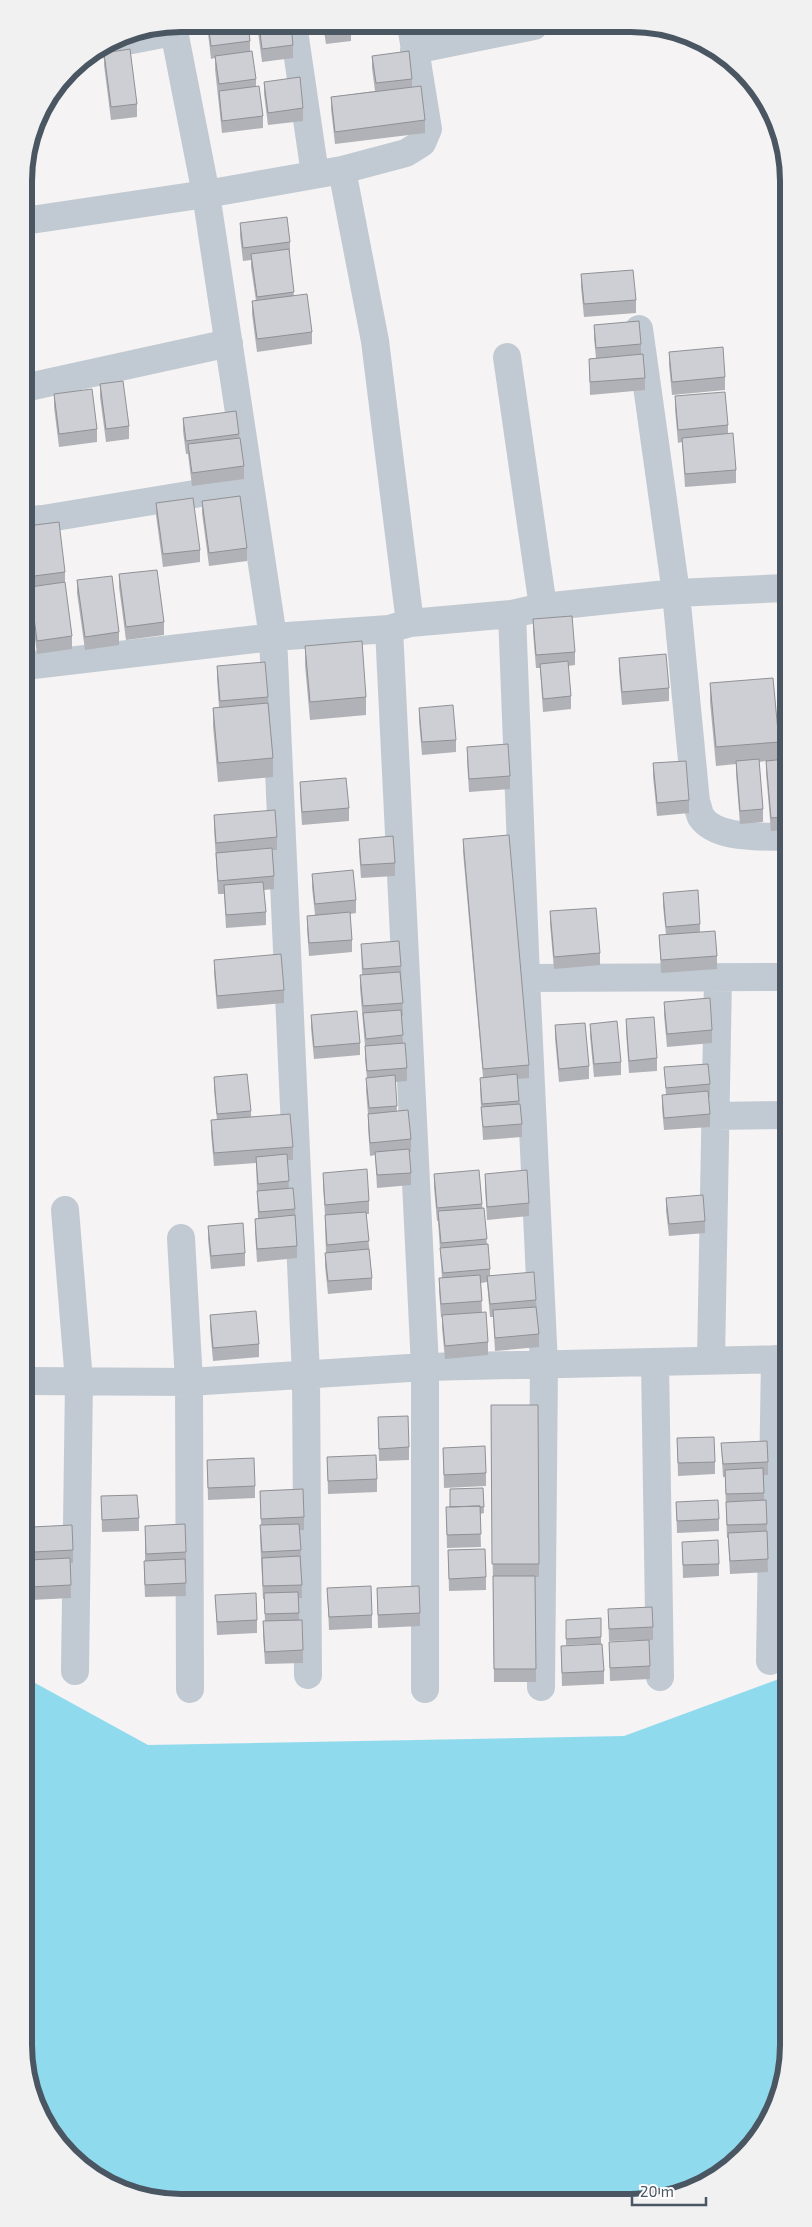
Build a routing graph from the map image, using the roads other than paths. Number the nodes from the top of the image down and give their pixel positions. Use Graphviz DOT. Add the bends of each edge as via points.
graph roads {
  1 [pos="470,32"];
  2 [pos="174,33"];
  3 [pos="295,33"];
  4 [pos="413,38"];
  5 [pos="342,170"];
  6 [pos="315,174"];
  7 [pos="206,194"];
  8 [pos="33,220"];
  9 [pos="639,329"];
  10 [pos="230,342"];
  11 [pos="507,356"];
  12 [pos="33,386"];
  13 [pos="249,485"];
  14 [pos="33,520"];
  15 [pos="780,588"];
  16 [pos="676,593"];
  17 [pos="543,607"];
  18 [pos="512,614"];
  19 [pos="400,626"];
  20 [pos="273,637"];
  21 [pos="33,665"];
  22 [pos="780,837"];
  23 [pos="780,977"];
  24 [pos="526,978"];
  25 [pos="718,978"];
  26 [pos="715,1116"];
  27 [pos="780,1116"];
  28 [pos="65,1210"];
  29 [pos="181,1238"];
  30 [pos="779,1359"];
  31 [pos="711,1360"];
  32 [pos="655,1362"];
  33 [pos="544,1365"];
  34 [pos="426,1367"];
  35 [pos="306,1375"];
  36 [pos="32,1381"];
  37 [pos="79,1381"];
  38 [pos="190,1382"];
  39 [pos="779,1404"];
  40 [pos="770,1661"];
  41 [pos="75,1671"];
  42 [pos="308,1675"];
  43 [pos="660,1677"];
  44 [pos="541,1687"];
  45 [pos="190,1689"];
  46 [pos="425,1689"];
  1 -- 4 [label="street"];
  2 -- 7 [label="street"];
  3 -- 6 [label="street"];
  4 -- 5 [label="street" via="428,129 422,142 406,153"];
  5 -- 6 [label="street"];
  5 -- 19 [label="street" via="375,342"];
  6 -- 7 [label="street"];
  7 -- 8 [label="street"];
  7 -- 10 [label="street"];
  9 -- 16 [label="street"];
  10 -- 12 [label="street"];
  10 -- 13 [label="street"];
  11 -- 17 [label="street"];
  13 -- 14 [label="street"];
  13 -- 20 [label="street"];
  15 -- 16 [label="street"];
  16 -- 17 [label="street"];
  16 -- 22 [label="street" via="696,802 702,817 713,828 736,835"];
  17 -- 18 [label="street"];
  18 -- 19 [label="street"];
  18 -- 24 [label="street"];
  19 -- 20 [label="street"];
  19 -- 34 [label="street"];
  20 -- 21 [label="street"];
  20 -- 35 [label="street"];
  23 -- 25 [label="street"];
  24 -- 25 [label="street"];
  24 -- 33 [label="street"];
  25 -- 26 [label="street"];
  26 -- 27 [label="street"];
  26 -- 31 [label="street"];
  28 -- 37 [label="street"];
  29 -- 38 [label="street"];
  30 -- 31 [label="street"];
  31 -- 32 [label="street"];
  32 -- 33 [label="street"];
  32 -- 43 [label="street"];
  33 -- 34 [label="street"];
  33 -- 44 [label="street"];
  34 -- 35 [label="street"];
  34 -- 46 [label="street"];
  35 -- 38 [label="street"];
  35 -- 42 [label="street"];
  36 -- 37 [label="street"];
  37 -- 38 [label="street"];
  37 -- 41 [label="street"];
  38 -- 45 [label="street"];
  39 -- 40 [label="street"];
}
